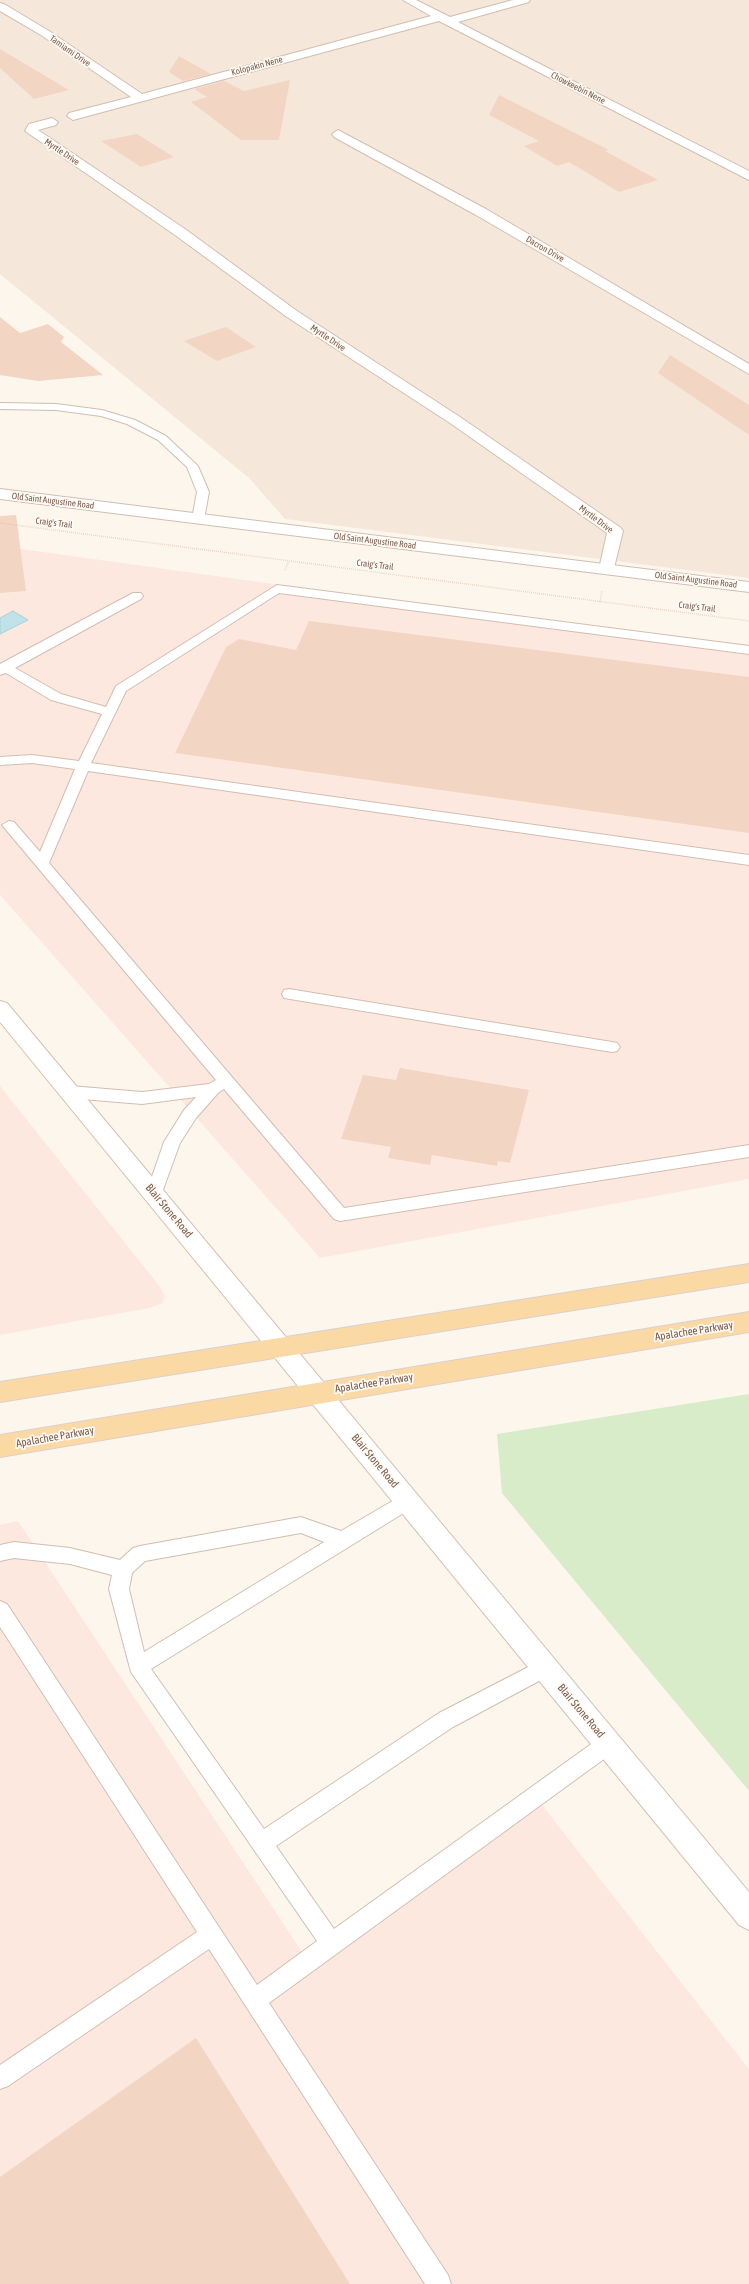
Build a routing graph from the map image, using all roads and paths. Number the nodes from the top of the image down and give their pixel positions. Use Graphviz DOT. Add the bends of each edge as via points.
graph roads {
  1 [pos="408,0"];
  2 [pos="525,0"];
  3 [pos="0,6"];
  4 [pos="444,19"];
  5 [pos="139,97"];
  6 [pos="73,116"];
  7 [pos="52,122"];
  8 [pos="338,134"];
  9 [pos="749,176"];
  10 [pos="749,370"];
  11 [pos="0,406"];
  12 [pos="0,494"];
  13 [pos="198,519"];
  14 [pos="0,523"];
  15 [pos="607,569"];
  16 [pos="749,587"];
  17 [pos="137,596"];
  18 [pos="749,621"];
  19 [pos="749,650"];
  20 [pos="2,669"];
  21 [pos="109,712"];
  22 [pos="0,761"];
  23 [pos="83,766"];
  24 [pos="9,825"];
  25 [pos="749,860"];
  26 [pos="42,863"];
  27 [pos="289,994"];
  28 [pos="0,1008"];
  29 [pos="612,1047"];
  30 [pos="227,1081"];
  31 [pos="212,1089"];
  32 [pos="70,1092"];
  33 [pos="749,1151"];
  34 [pos="154,1194"];
  35 [pos="749,1273"];
  36 [pos="749,1322"];
  37 [pos="282,1348"];
  38 [pos="0,1392"];
  39 [pos="318,1392"];
  40 [pos="0,1446"];
  41 [pos="408,1500"];
  42 [pos="342,1540"];
  43 [pos="0,1554"];
  44 [pos="123,1569"];
  45 [pos="0,1610"];
  46 [pos="138,1666"];
  47 [pos="545,1668"];
  48 [pos="608,1744"];
  49 [pos="262,1843"];
  50 [pos="749,1915"];
  51 [pos="211,1935"];
  52 [pos="332,1944"];
  53 [pos="254,2000"];
  54 [pos="0,2078"];
  55 [pos="439,2284"];
  1 -- 4 [label="street, Chowkeebin Nene"];
  2 -- 4 [label="street, Kolopakin Nene"];
  3 -- 5 [label="street, Tamiami Drive" via="45,33"];
  4 -- 5 [label="street, Kolopakin Nene"];
  4 -- 9 [label="street, Chowkeebin Nene"];
  5 -- 6 [label="street, Kolopakin Nene"];
  7 -- 15 [label="street, Myrtle Drive" via="33,127 31,131 180,232 292,314 455,420 615,531"];
  8 -- 10 [label="street, Dacron Drive" via="481,212"];
  11 -- 13 [label="lane" via="56,407 102,413 131,422 162,438 192,466 203,492"];
  12 -- 13 [label="street, Old Saint Augustine Road"];
  13 -- 15 [label="street, Old Saint Augustine Road"];
  14 -- 18 [label="path, Craig's Trail"];
  15 -- 16 [label="street, Old Saint Augustine Road"];
  17 -- 20 [label="lane"];
  19 -- 21 [label="lane" via="277,589 121,689"];
  20 -- 21 [label="lane" via="56,697"];
  21 -- 23 [label="lane"];
  22 -- 23 [label="lane" via="32,759"];
  23 -- 25 [label="lane"];
  23 -- 26 [label="lane"];
  24 -- 26 [label="lane"];
  26 -- 30 [label="lane"];
  27 -- 29 [label="lane"];
  28 -- 32 [label="street, Blair Stone Road"];
  30 -- 31 [label="lane"];
  30 -- 33 [label="lane" via="340,1215"];
  31 -- 32 [label="lane" via="142,1098"];
  31 -- 34 [label="lane" via="190,1114 172,1142"];
  32 -- 34 [label="street, Blair Stone Road"];
  34 -- 37 [label="street, Blair Stone Road"];
  35 -- 37 [label="main road"];
  36 -- 39 [label="main road, Apalachee Parkway"];
  37 -- 38 [label="main road"];
  37 -- 39 [label="street, Blair Stone Road"];
  39 -- 40 [label="main road, Apalachee Parkway"];
  39 -- 41 [label="street, Blair Stone Road"];
  41 -- 42 [label="lane"];
  41 -- 47 [label="street, Blair Stone Road"];
  42 -- 44 [label="lane" via="301,1525 140,1554"];
  42 -- 46 [label="lane"];
  43 -- 44 [label="lane" via="14,1550 70,1556"];
  44 -- 46 [label="lane" via="119,1590"];
  45 -- 51 [label="lane"];
  46 -- 49 [label="lane"];
  47 -- 48 [label="street, Blair Stone Road"];
  47 -- 49 [label="lane" via="446,1720"];
  48 -- 50 [label="street, Blair Stone Road"];
  48 -- 52 [label="lane"];
  49 -- 52 [label="lane"];
  51 -- 53 [label="lane"];
  51 -- 54 [label="lane"];
  52 -- 53 [label="lane"];
  53 -- 55 [label="lane"];
}
